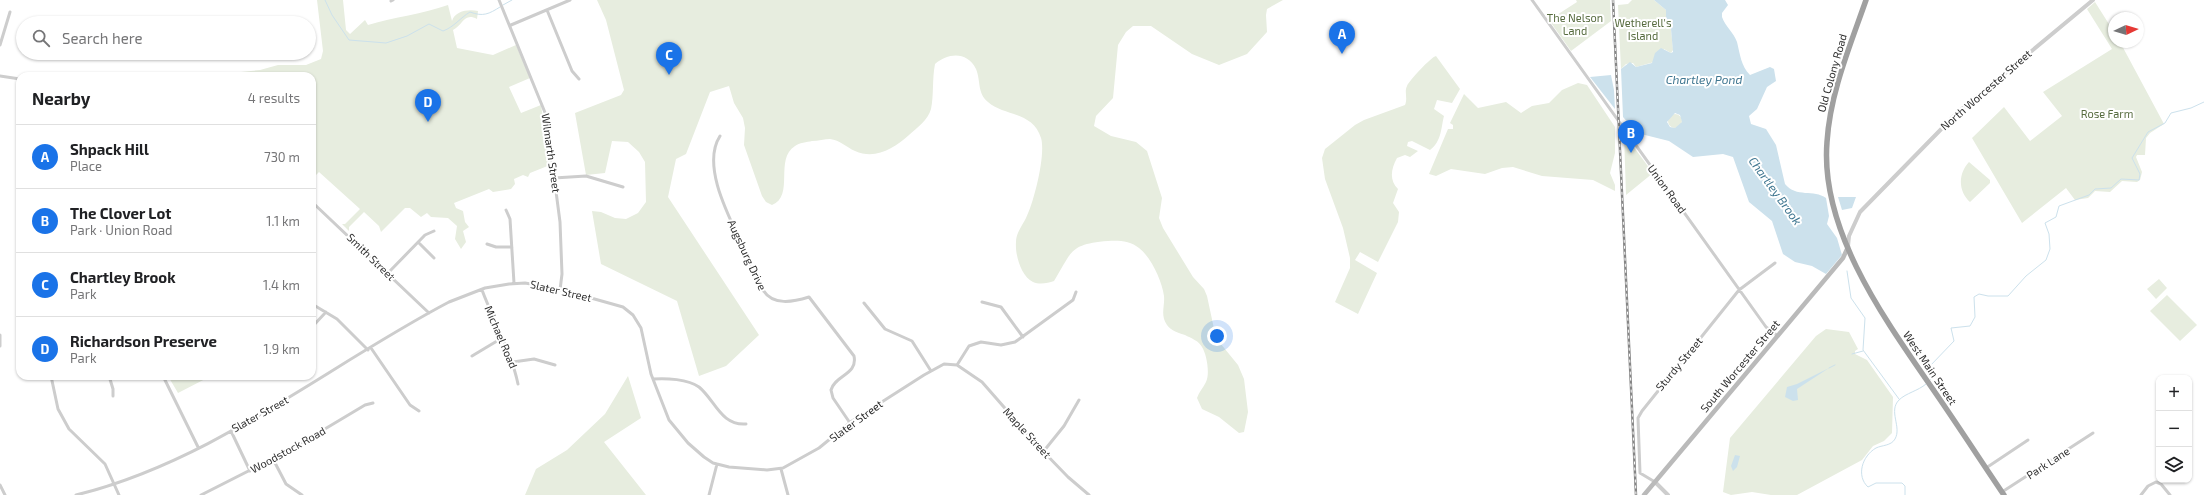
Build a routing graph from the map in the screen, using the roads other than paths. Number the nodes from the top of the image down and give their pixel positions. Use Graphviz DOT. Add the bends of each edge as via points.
graph roads {
  1 [pos="570,0"];
  2 [pos="1532,0"];
  3 [pos="1866,0"];
  4 [pos="2093,0"];
  5 [pos="500,2"];
  6 [pos="547,10"];
  7 [pos="10,12"];
  8 [pos="511,25"];
  9 [pos="0,45"];
  10 [pos="0,76"];
  11 [pos="16,78"];
  12 [pos="579,79"];
  13 [pos="720,136"];
  14 [pos="554,178"];
  15 [pos="623,187"];
  16 [pos="316,206"];
  17 [pos="506,210"];
  18 [pos="434,231"];
  19 [pos="418,242"];
  20 [pos="487,244"];
  21 [pos="512,246"];
  22 [pos="1848,246"];
  23 [pos="434,258"];
  24 [pos="1775,263"];
  25 [pos="388,273"];
  26 [pos="514,283"];
  27 [pos="482,290"];
  28 [pos="560,290"];
  29 [pos="1739,290"];
  30 [pos="1076,292"];
  31 [pos="982,302"];
  32 [pos="864,303"];
  33 [pos="316,306"];
  34 [pos="326,312"];
  35 [pos="429,313"];
  36 [pos="316,323"];
  37 [pos="0,335"];
  38 [pos="1023,336"];
  39 [pos="1778,336"];
  40 [pos="502,338"];
  41 [pos="0,346"];
  42 [pos="370,349"];
  43 [pos="472,356"];
  44 [pos="513,362"];
  45 [pos="555,365"];
  46 [pos="957,365"];
  47 [pos="931,371"];
  48 [pos="653,379"];
  49 [pos="52,380"];
  50 [pos="110,380"];
  51 [pos="165,380"];
  52 [pos="518,384"];
  53 [pos="113,396"];
  54 [pos="1079,400"];
  55 [pos="373,403"];
  56 [pos="419,411"];
  57 [pos="850,423"];
  58 [pos="746,424"];
  59 [pos="231,431"];
  60 [pos="2093,433"];
  61 [pos="2028,440"];
  62 [pos="198,447"];
  63 [pos="1043,452"];
  64 [pos="273,459"];
  65 [pos="717,464"];
  66 [pos="781,468"];
  67 [pos="1986,468"];
  68 [pos="250,470"];
  69 [pos="1655,482"];
  70 [pos="115,484"];
  71 [pos="0,485"];
  72 [pos="787,494"];
  73 [pos="2003,494"];
  74 [pos="5,495"];
  75 [pos="76,495"];
  76 [pos="119,495"];
  77 [pos="201,495"];
  78 [pos="302,495"];
  79 [pos="709,495"];
  80 [pos="1089,495"];
  81 [pos="1644,495"];
  82 [pos="1668,495"];
  83 [pos="2141,495"];
  84 [pos="2170,495"];
  1 -- 6 [label="street"];
  2 -- 29 [label="street, Union Road"];
  3 -- 22 [label="highway, Old Colony Road" via="1835,92 1826,142 1831,194 1838,222"];
  4 -- 22 [label="street, North Worcester Street" via="1957,113 1860,212 1849,236"];
  5 -- 8 [label="street, Wilmarth Street"];
  6 -- 8 [label="street"];
  6 -- 12 [label="street" via="572,71"];
  7 -- 9 [label="street"];
  8 -- 14 [label="street, Wilmarth Street" via="545,108"];
  10 -- 11 [label="street"];
  13 -- 57 [label="street, Augsburg Drive" via="715,148 718,187 763,290 768,297 775,300 792,301 809,297 854,356 852,369 836,380 831,390 833,398"];
  14 -- 15 [label="street" via="586,176"];
  14 -- 28 [label="street, Wilmarth Street" via="561,229"];
  16 -- 25 [label="street, Smith Street"];
  17 -- 21 [label="street" via="510,219"];
  18 -- 19 [label="street"];
  19 -- 23 [label="street"];
  19 -- 25 [label="street"];
  20 -- 21 [label="street" via="494,247"];
  21 -- 26 [label="street"];
  22 -- 39 [label="main road, South Worcester Street" via="1843,258"];
  22 -- 67 [label="highway, West Main Street" via="1882,315"];
  24 -- 29 [label="street, Sturdy Street"];
  25 -- 35 [label="street, Smith Street"];
  26 -- 27 [label="street, Slater Street"];
  26 -- 28 [label="street, Slater Street" via="535,284"];
  27 -- 35 [label="street, Slater Street" via="449,302"];
  27 -- 40 [label="street, Michael Road"];
  28 -- 48 [label="street, Slater Street" via="623,307 633,315 641,328"];
  29 -- 39 [label="street, Union Road" via="1766,327"];
  29 -- 69 [label="street, Sturdy Street" via="1640,414 1640,473"];
  30 -- 38 [label="street" via="1073,300"];
  31 -- 38 [label="street" via="1001,308"];
  32 -- 47 [label="street" via="885,329 912,341"];
  33 -- 34 [label="street"];
  34 -- 36 [label="street"];
  34 -- 42 [label="street" via="341,322"];
  35 -- 42 [label="street, Slater Street"];
  37 -- 41 [label="street"];
  38 -- 46 [label="street" via="1007,345 975,343 969,346"];
  39 -- 69 [label="main road, South Worcester Street"];
  40 -- 43 [label="street"];
  40 -- 44 [label="street, Michael Road"];
  42 -- 56 [label="street" via="410,405"];
  42 -- 59 [label="street, Slater Street"];
  44 -- 45 [label="street" via="539,359"];
  44 -- 52 [label="street, Michael Road"];
  46 -- 47 [label="street, Slater Street" via="944,364"];
  46 -- 63 [label="street, Maple Street" via="986,386"];
  47 -- 57 [label="street, Slater Street"];
  48 -- 58 [label="street" via="695,385 726,419"];
  48 -- 65 [label="street, Slater Street" via="663,407 678,433 708,460"];
  49 -- 70 [label="street" via="58,409 69,429 105,464"];
  50 -- 53 [label="street"];
  51 -- 62 [label="street"];
  54 -- 63 [label="street" via="1058,436"];
  55 -- 64 [label="street, Woodstock Road" via="365,405"];
  57 -- 66 [label="street, Slater Street" via="819,448"];
  59 -- 62 [label="street, Slater Street"];
  59 -- 68 [label="street"];
  60 -- 73 [label="street, Park Lane"];
  61 -- 67 [label="street"];
  62 -- 70 [label="street, Slater Street"];
  63 -- 80 [label="street, Maple Street"];
  64 -- 68 [label="street, Woodstock Road"];
  64 -- 78 [label="street" via="286,484"];
  65 -- 66 [label="street, Slater Street" via="756,469"];
  65 -- 79 [label="street"];
  66 -- 72 [label="street"];
  67 -- 73 [label="highway, West Main Street"];
  68 -- 77 [label="street, Woodstock Road"];
  69 -- 81 [label="main road, South Worcester Street"];
  69 -- 82 [label="street"];
  70 -- 75 [label="street, Slater Street"];
  70 -- 76 [label="street"];
  71 -- 74 [label="street"];
  83 -- 84 [label="street" via="2148,486 2156,482"];
}
